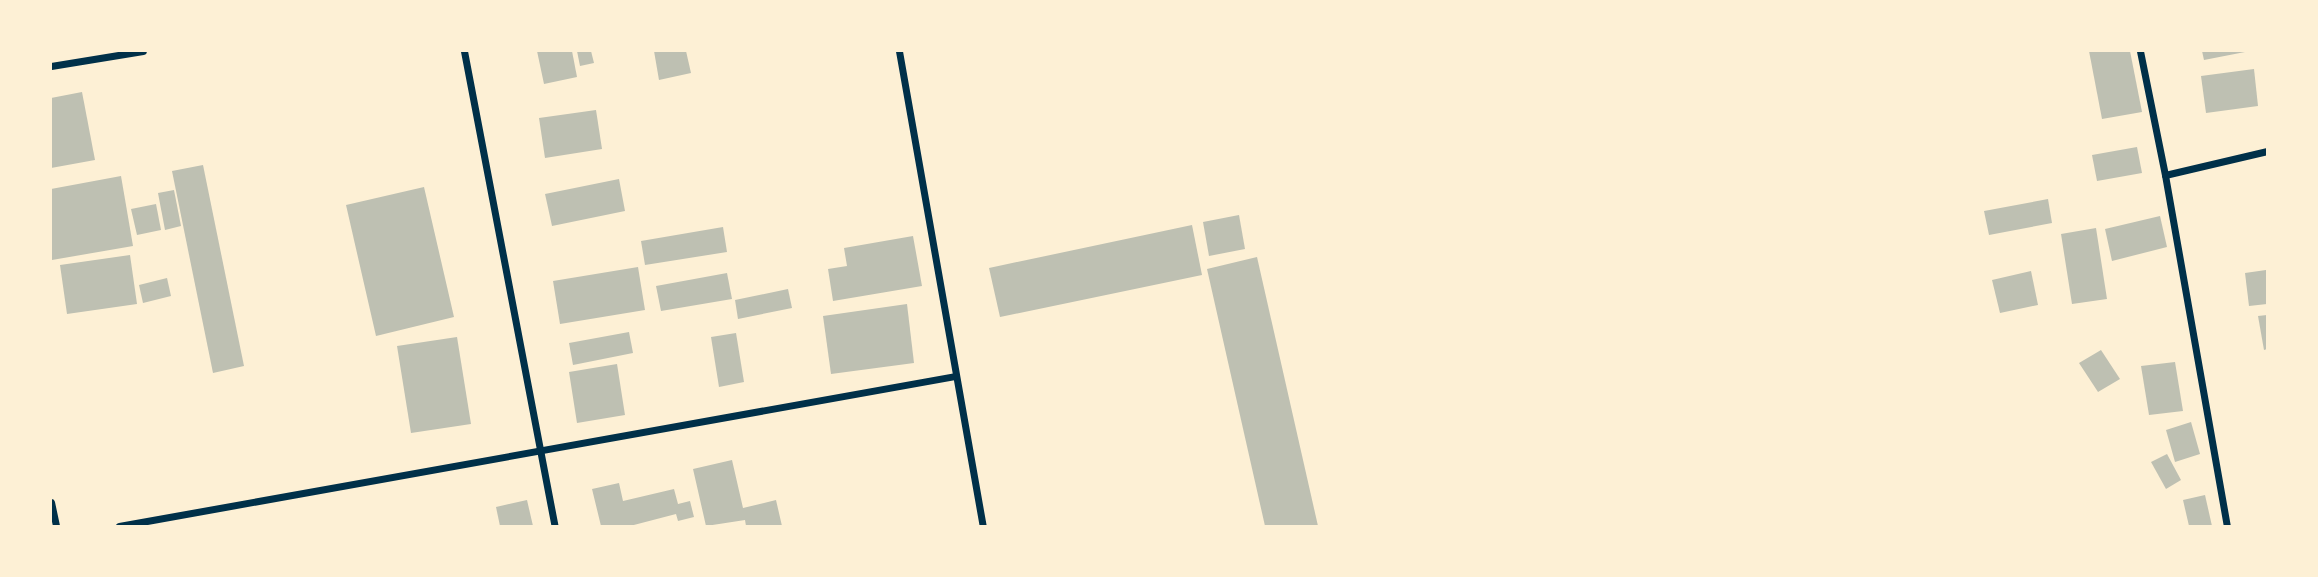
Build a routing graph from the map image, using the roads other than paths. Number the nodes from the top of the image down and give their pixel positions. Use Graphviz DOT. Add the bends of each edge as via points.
graph roads {
  1 [pos="143,51"];
  2 [pos="464,51"];
  3 [pos="899,51"];
  4 [pos="2140,51"];
  5 [pos="51,66"];
  6 [pos="2267,151"];
  7 [pos="2165,175"];
  8 [pos="955,376"];
  9 [pos="540,451"];
  10 [pos="51,502"];
  11 [pos="56,526"];
  12 [pos="119,526"];
  13 [pos="555,526"];
  14 [pos="983,526"];
  15 [pos="2227,526"];
  1 -- 5 [label="street"];
  2 -- 9 [label="street"];
  3 -- 8 [label="street"];
  4 -- 7 [label="street"];
  6 -- 7 [label="street"];
  7 -- 15 [label="street"];
  8 -- 9 [label="street"];
  8 -- 14 [label="street"];
  9 -- 12 [label="street"];
  9 -- 13 [label="street"];
  10 -- 11 [label="street"];
}
